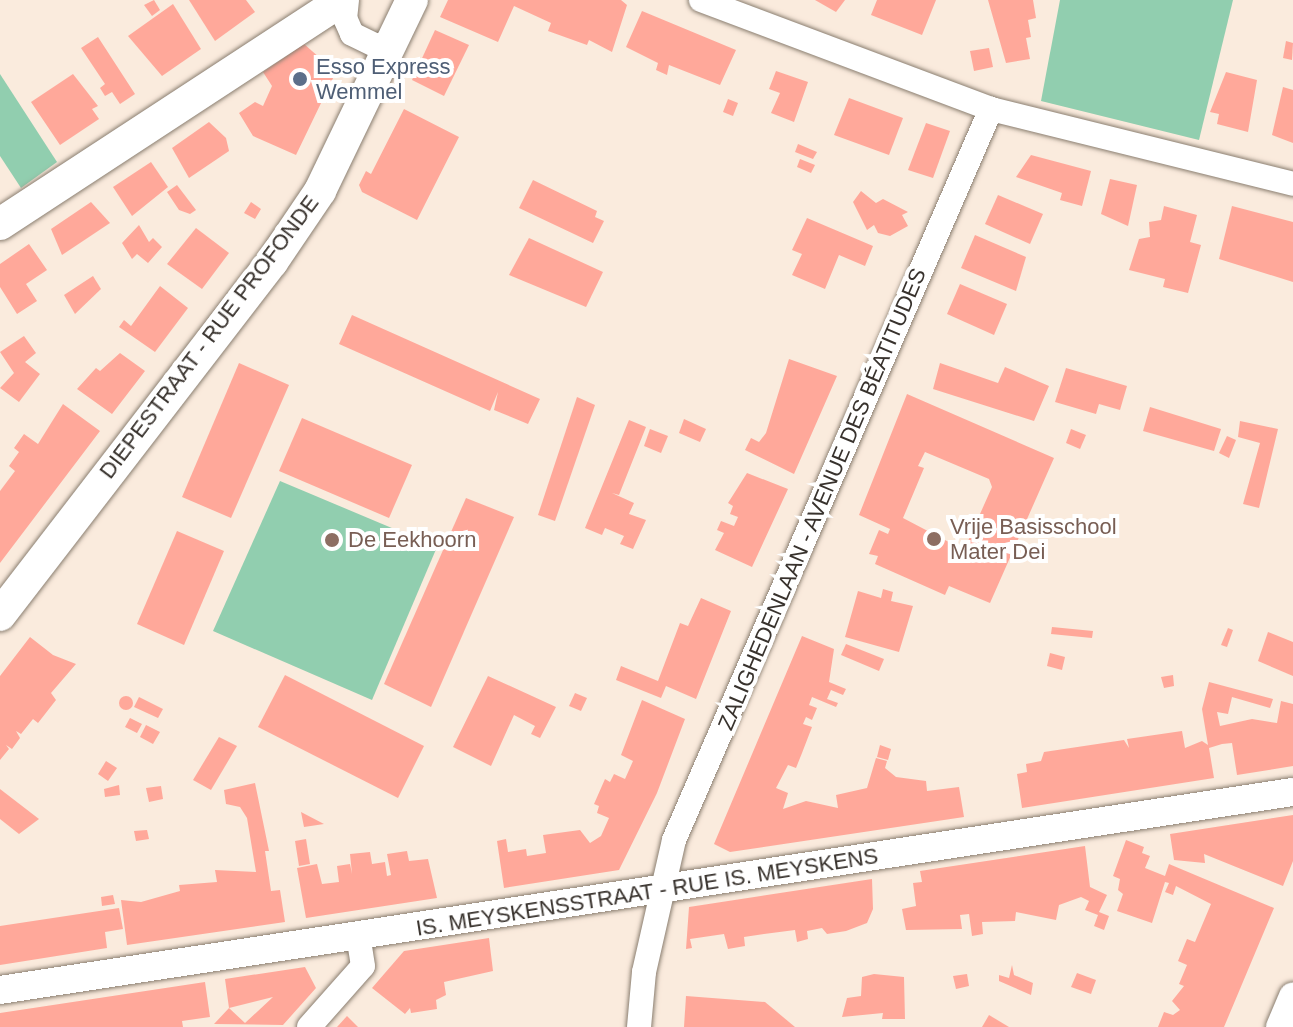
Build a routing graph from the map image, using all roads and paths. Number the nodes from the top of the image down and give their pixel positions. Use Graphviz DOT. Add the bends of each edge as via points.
graph roads {
  1 [pos="344,0"];
  2 [pos="412,0"];
  3 [pos="701,0"];
  4 [pos="395,40"];
  5 [pos="991,109"];
  6 [pos="1293,184"];
  7 [pos="0,224"];
  8 [pos="0,615"];
  9 [pos="1293,792"];
  10 [pos="659,892"];
  11 [pos="358,935"];
  12 [pos="0,990"];
  13 [pos="1293,997"];
  14 [pos="309,1027"];
  15 [pos="639,1027"];
  16 [pos="1280,1027"];
  1 -- 4 [label="street" via="352,34 377,46"];
  1 -- 7 [label="main road"];
  2 -- 4 [label="main road, DIEPESTRAAT - RUE PROFONDE"];
  3 -- 5 [label="street"];
  4 -- 8 [label="main road, DIEPESTRAAT - RUE PROFONDE" via="320,191 272,262"];
  5 -- 6 [label="street"];
  5 -- 10 [label="street, ZALIGHEDENLAAN - AVENUE DES BÉATITUDES" via="674,840"];
  9 -- 10 [label="street, IS. MEYSKENSSTRAAT - RUE IS. MEYSKENS"];
  10 -- 11 [label="street, IS. MEYSKENSSTRAAT - RUE IS. MEYSKENS"];
  10 -- 15 [label="street, ZALIGHEDENLAAN - AVENUE DES BÉATITUDES"];
  11 -- 12 [label="street, IS. MEYSKENSSTRAAT - RUE IS. MEYSKENS"];
  11 -- 14 [label="street" via="363,966"];
  13 -- 16 [label="street"];
}
